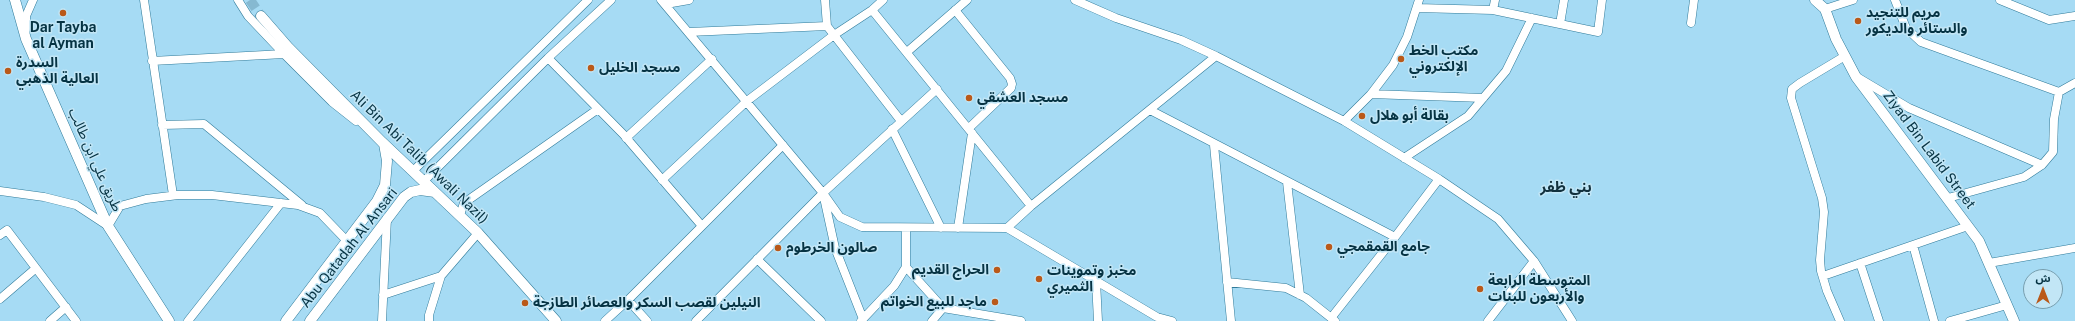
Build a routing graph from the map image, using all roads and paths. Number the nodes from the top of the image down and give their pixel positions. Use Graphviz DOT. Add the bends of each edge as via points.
graph roads {
  1 [pos="15,0"];
  2 [pos="33,0"];
  3 [pos="144,0"];
  4 [pos="238,0"];
  5 [pos="588,0"];
  6 [pos="611,0"];
  7 [pos="689,0"];
  8 [pos="825,0"];
  9 [pos="883,0"];
  10 [pos="967,0"];
  11 [pos="1075,0"];
  12 [pos="1495,0"];
  13 [pos="1564,0"];
  14 [pos="1602,0"];
  15 [pos="1694,0"];
  16 [pos="1814,0"];
  17 [pos="1852,0"];
  18 [pos="1895,0"];
  19 [pos="2000,0"];
  20 [pos="2022,0"];
  21 [pos="664,2"];
  22 [pos="1418,4"];
  23 [pos="1825,9"];
  24 [pos="872,10"];
  25 [pos="955,10"];
  26 [pos="1493,10"];
  27 [pos="2024,10"];
  28 [pos="261,16"];
  29 [pos="2075,16"];
  30 [pos="1532,18"];
  31 [pos="1692,23"];
  32 [pos="1560,24"];
  33 [pos="827,26"];
  34 [pos="689,32"];
  35 [pos="834,35"];
  36 [pos="26,39"];
  37 [pos="907,52"];
  38 [pos="284,54"];
  39 [pos="1216,56"];
  40 [pos="1845,56"];
  41 [pos="548,58"];
  42 [pos="712,59"];
  43 [pos="152,61"];
  44 [pos="1856,77"];
  45 [pos="2075,83"];
  46 [pos="937,89"];
  47 [pos="2059,92"];
  48 [pos="1371,94"];
  49 [pos="1483,98"];
  50 [pos="747,101"];
  51 [pos="598,109"];
  52 [pos="1150,110"];
  53 [pos="1344,120"];
  54 [pos="902,121"];
  55 [pos="162,125"];
  56 [pos="892,129"];
  57 [pos="970,130"];
  58 [pos="626,138"];
  59 [pos="383,143"];
  60 [pos="783,145"];
  61 [pos="1214,145"];
  62 [pos="1404,158"];
  63 [pos="2042,165"];
  64 [pos="413,171"];
  65 [pos="1438,179"];
  66 [pos="662,180"];
  67 [pos="424,181"];
  68 [pos="1287,182"];
  69 [pos="0,191"];
  70 [pos="434,192"];
  71 [pos="822,193"];
  72 [pos="172,195"];
  73 [pos="1948,198"];
  74 [pos="281,203"];
  75 [pos="1031,206"];
  76 [pos="304,207"];
  77 [pos="460,215"];
  78 [pos="387,218"];
  79 [pos="108,226"];
  80 [pos="702,226"];
  81 [pos="1968,226"];
  82 [pos="906,228"];
  83 [pos="941,228"];
  84 [pos="958,228"];
  85 [pos="1007,228"];
  86 [pos="478,233"];
  87 [pos="0,235"];
  88 [pos="1395,238"];
  89 [pos="346,240"];
  90 [pos="1913,245"];
  91 [pos="2075,248"];
  92 [pos="757,259"];
  93 [pos="1534,261"];
  94 [pos="1989,263"];
  95 [pos="1860,264"];
  96 [pos="906,267"];
  97 [pos="35,270"];
  98 [pos="441,276"];
  99 [pos="1823,276"];
  100 [pos="1096,281"];
  101 [pos="1227,282"];
  102 [pos="383,295"];
  103 [pos="1300,295"];
  104 [pos="0,299"];
  105 [pos="628,300"];
  106 [pos="2007,305"];
  107 [pos="66,307"];
  108 [pos="943,308"];
  109 [pos="1004,319"];
  110 [pos="1333,319"];
  111 [pos="862,320"];
  112 [pos="50,321"];
  113 [pos="76,321"];
  114 [pos="169,321"];
  115 [pos="188,321"];
  116 [pos="286,321"];
  117 [pos="310,321"];
  118 [pos="382,321"];
  119 [pos="429,321"];
  120 [pos="556,321"];
  121 [pos="605,321"];
  122 [pos="647,321"];
  123 [pos="696,321"];
  124 [pos="821,321"];
  125 [pos="932,321"];
  126 [pos="1021,321"];
  127 [pos="1098,321"];
  128 [pos="1171,321"];
  129 [pos="1230,321"];
  130 [pos="1488,321"];
  131 [pos="1572,321"];
  132 [pos="1840,321"];
  133 [pos="1879,321"];
  134 [pos="1934,321"];
  135 [pos="1950,321"];
  136 [pos="2014,321"];
  1 -- 36 [label="main road, طريق علي ابن طالب"];
  2 -- 36 [label="street" via="26,16"];
  3 -- 43 [label="street"];
  4 -- 38 [label="street" via="248,16"];
  5 -- 64 [label="street"];
  6 -- 41 [label="street"];
  7 -- 21 [label="street"];
  8 -- 33 [label="street"];
  9 -- 24 [label="street"];
  10 -- 25 [label="street"];
  11 -- 39 [label="street"];
  12 -- 26 [label="street"];
  13 -- 32 [label="street"];
  14 -- 32 [label="street" via="1598,32"];
  15 -- 31 [label="street"];
  16 -- 23 [label="main road"];
  17 -- 23 [label="street"];
  18 -- 47 [label="street" via="1906,28 1921,42"];
  19 -- 27 [label="street"];
  20 -- 27 [label="street"];
  21 -- 34 [label="street"];
  22 -- 26 [label="street"];
  22 -- 48 [label="street" via="1407,37 1393,65"];
  23 -- 40 [label="main road, Ziyad Bin Labid Street"];
  24 -- 35 [label="street"];
  24 -- 37 [label="street"];
  25 -- 37 [label="street"];
  25 -- 57 [label="street" via="1010,78 1012,84"];
  26 -- 30 [label="street"];
  27 -- 29 [label="street" via="2049,20"];
  28 -- 59 [label="main road, Ali Bin Abi Talib (Awali Nazil)" via="288,48"];
  30 -- 32 [label="street"];
  30 -- 49 [label="street" via="1506,71"];
  33 -- 34 [label="street"];
  33 -- 35 [label="street"];
  34 -- 42 [label="street"];
  35 -- 50 [label="street"];
  35 -- 54 [label="street"];
  36 -- 79 [label="main road, طريق علي ابن طالب"];
  37 -- 46 [label="street"];
  38 -- 43 [label="street"];
  38 -- 59 [label="street" via="332,102"];
  39 -- 52 [label="street"];
  39 -- 53 [label="street"];
  40 -- 44 [label="main road, Ziyad Bin Labid Street"];
  40 -- 99 [label="street" via="1792,89 1791,98 1822,198 1820,260"];
  41 -- 51 [label="street"];
  41 -- 67 [label="street"];
  42 -- 50 [label="street"];
  42 -- 58 [label="street"];
  43 -- 55 [label="street"];
  44 -- 63 [label="street" via="1908,108"];
  44 -- 73 [label="main road, Ziyad Bin Labid Street"];
  45 -- 47 [label="street"];
  46 -- 54 [label="street"];
  46 -- 57 [label="street"];
  47 -- 63 [label="street" via="2052,152"];
  48 -- 49 [label="street"];
  48 -- 53 [label="street"];
  49 -- 62 [label="street" via="1468,116"];
  50 -- 60 [label="street"];
  50 -- 66 [label="street"];
  51 -- 58 [label="street"];
  51 -- 77 [label="street" via="464,203"];
  52 -- 61 [label="street"];
  52 -- 75 [label="street"];
  53 -- 62 [label="street"];
  54 -- 56 [label="street"];
  55 -- 72 [label="street"];
  55 -- 76 [label="street" via="204,124"];
  56 -- 71 [label="street"];
  56 -- 83 [label="street"];
  57 -- 75 [label="street"];
  57 -- 84 [label="street"];
  58 -- 66 [label="street"];
  59 -- 64 [label="main road, Ali Bin Abi Talib (Awali Nazil)"];
  59 -- 89 [label="main road, Abu Qatadah Al Ansari" via="387,161 385,185 377,201"];
  60 -- 71 [label="street"];
  60 -- 80 [label="street"];
  61 -- 68 [label="street"];
  61 -- 101 [label="street"];
  62 -- 65 [label="street"];
  63 -- 73 [label="street" via="2024,177"];
  64 -- 67 [label="main road, Ali Bin Abi Talib (Awali Nazil)"];
  65 -- 88 [label="street"];
  65 -- 93 [label="street" via="1498,219"];
  66 -- 80 [label="street"];
  67 -- 70 [label="main road, Ali Bin Abi Talib (Awali Nazil)"];
  68 -- 88 [label="street"];
  68 -- 103 [label="street"];
  69 -- 79 [label="street" via="44,197 76,205"];
  70 -- 77 [label="main road, Ali Bin Abi Talib (Awali Nazil)"];
  70 -- 78 [label="main road, Abu Qatadah Al Ansari" via="411,192"];
  71 -- 82 [label="street" via="840,217 862,227"];
  71 -- 92 [label="street"];
  71 -- 111 [label="street" via="835,248"];
  72 -- 74 [label="street" via="212,195"];
  72 -- 79 [label="street" via="120,206"];
  73 -- 81 [label="main road, Ziyad Bin Labid Street"];
  74 -- 76 [label="street"];
  74 -- 115 [label="street"];
  75 -- 85 [label="street"];
  76 -- 89 [label="street" via="320,213"];
  77 -- 86 [label="main road, Ali Bin Abi Talib (Awali Nazil)"];
  78 -- 102 [label="street"];
  78 -- 117 [label="main road, Abu Qatadah Al Ansari"];
  79 -- 114 [label="main road, طريق علي ابن طالب"];
  80 -- 105 [label="street"];
  81 -- 90 [label="street"];
  81 -- 94 [label="main road, Ziyad Bin Labid Street" via="1979,241"];
  82 -- 83 [label="street"];
  82 -- 96 [label="street"];
  83 -- 84 [label="street"];
  84 -- 85 [label="street"];
  85 -- 100 [label="street"];
  86 -- 98 [label="street"];
  86 -- 120 [label="main road, Ali Bin Abi Talib (Awali Nazil)"];
  87 -- 97 [label="street" via="7,230"];
  88 -- 110 [label="street"];
  89 -- 116 [label="main road, Abu Qatadah Al Ansari"];
  90 -- 95 [label="street"];
  90 -- 134 [label="street"];
  91 -- 94 [label="street"];
  92 -- 123 [label="street"];
  92 -- 124 [label="street"];
  93 -- 130 [label="street"];
  93 -- 131 [label="street"];
  94 -- 106 [label="main road, Ziyad Bin Labid Street"];
  95 -- 99 [label="street"];
  95 -- 133 [label="street"];
  96 -- 108 [label="street"];
  96 -- 111 [label="street" via="894,286"];
  97 -- 104 [label="street"];
  97 -- 107 [label="street"];
  98 -- 102 [label="street"];
  98 -- 119 [label="street"];
  99 -- 132 [label="street"];
  100 -- 127 [label="street"];
  100 -- 128 [label="street" via="1157,317"];
  101 -- 103 [label="street" via="1286,288"];
  101 -- 129 [label="street"];
  102 -- 118 [label="street"];
  103 -- 110 [label="street"];
  105 -- 121 [label="street"];
  105 -- 122 [label="street"];
  106 -- 135 [label="street"];
  106 -- 136 [label="main road, Ziyad Bin Labid Street"];
  107 -- 112 [label="street"];
  107 -- 113 [label="street"];
  108 -- 109 [label="street"];
  108 -- 125 [label="street"];
  109 -- 126 [label="street"];
}
